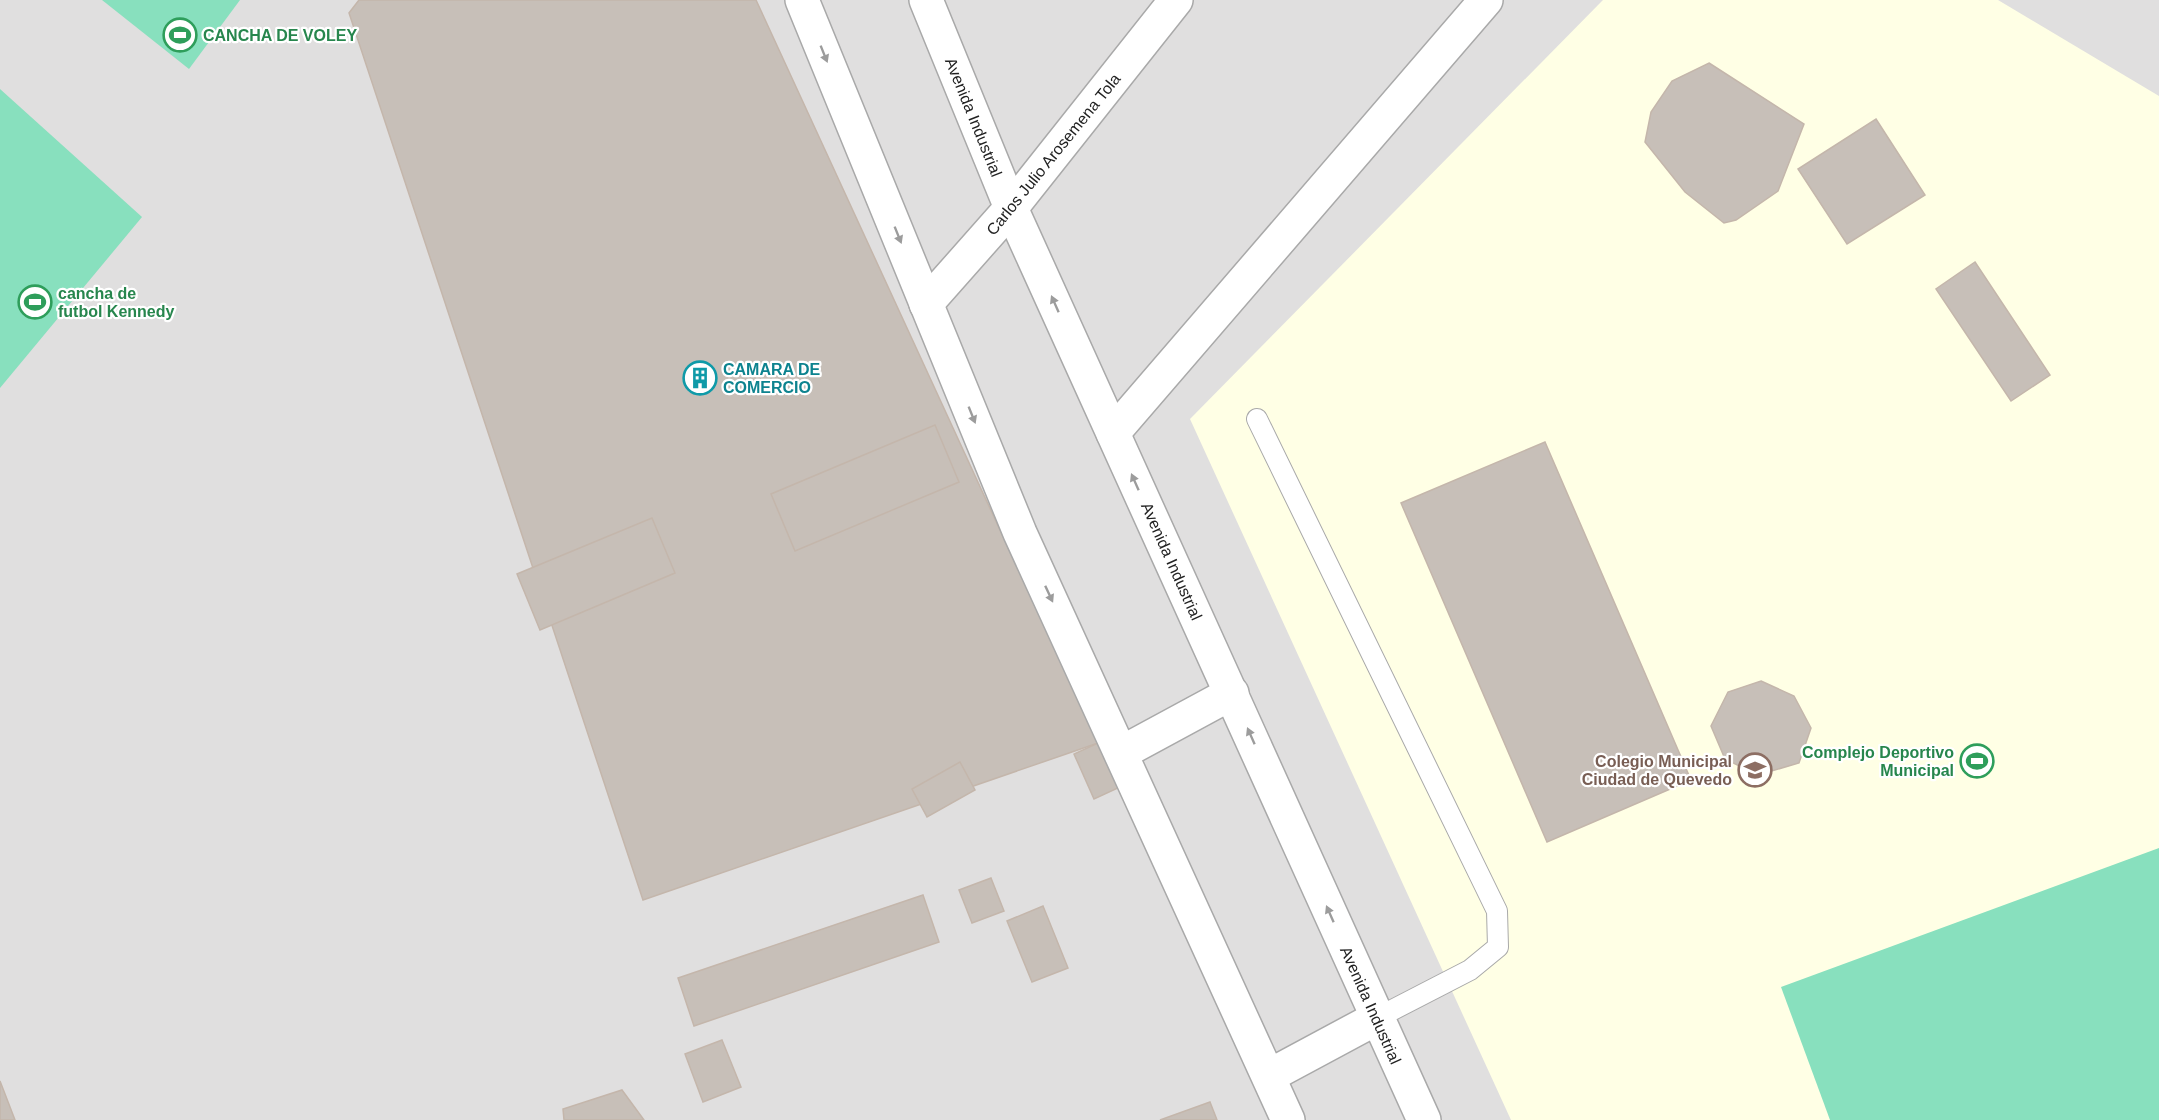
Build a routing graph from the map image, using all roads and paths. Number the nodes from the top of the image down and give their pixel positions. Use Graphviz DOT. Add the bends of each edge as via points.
graph roads {
  1 [pos="802,0"];
  2 [pos="926,0"];
  3 [pos="1176,0"];
  4 [pos="1486,0"];
  5 [pos="1011,208"];
  6 [pos="926,304"];
  7 [pos="1257,419"];
  8 [pos="1113,434"];
  9 [pos="1232,693"];
  10 [pos="1121,753"];
  11 [pos="1377,1018"];
  12 [pos="1269,1076"];
  13 [pos="1288,1120"];
  14 [pos="1424,1120"];
  1 -- 6 [label="street, one-way"];
  2 -- 5 [label="street, Avenida Industrial"];
  3 -- 5 [label="street, Carlos Julio Arosemena Tola"];
  4 -- 8 [label="street"];
  5 -- 6 [label="street, Carlos Julio Arosemena Tola"];
  8 -- 5 [label="street, Avenida Industrial, one-way"];
  6 -- 10 [label="street, one-way" via="1020,533"];
  7 -- 11 [label="lane" via="1497,911 1498,947 1470,970"];
  9 -- 8 [label="street, Avenida Industrial, one-way"];
  9 -- 10 [label="street"];
  11 -- 9 [label="street, Avenida Industrial, one-way"];
  10 -- 12 [label="street"];
  11 -- 12 [label="street"];
  11 -- 14 [label="street, Avenida Industrial"];
  12 -- 13 [label="street"];
}
